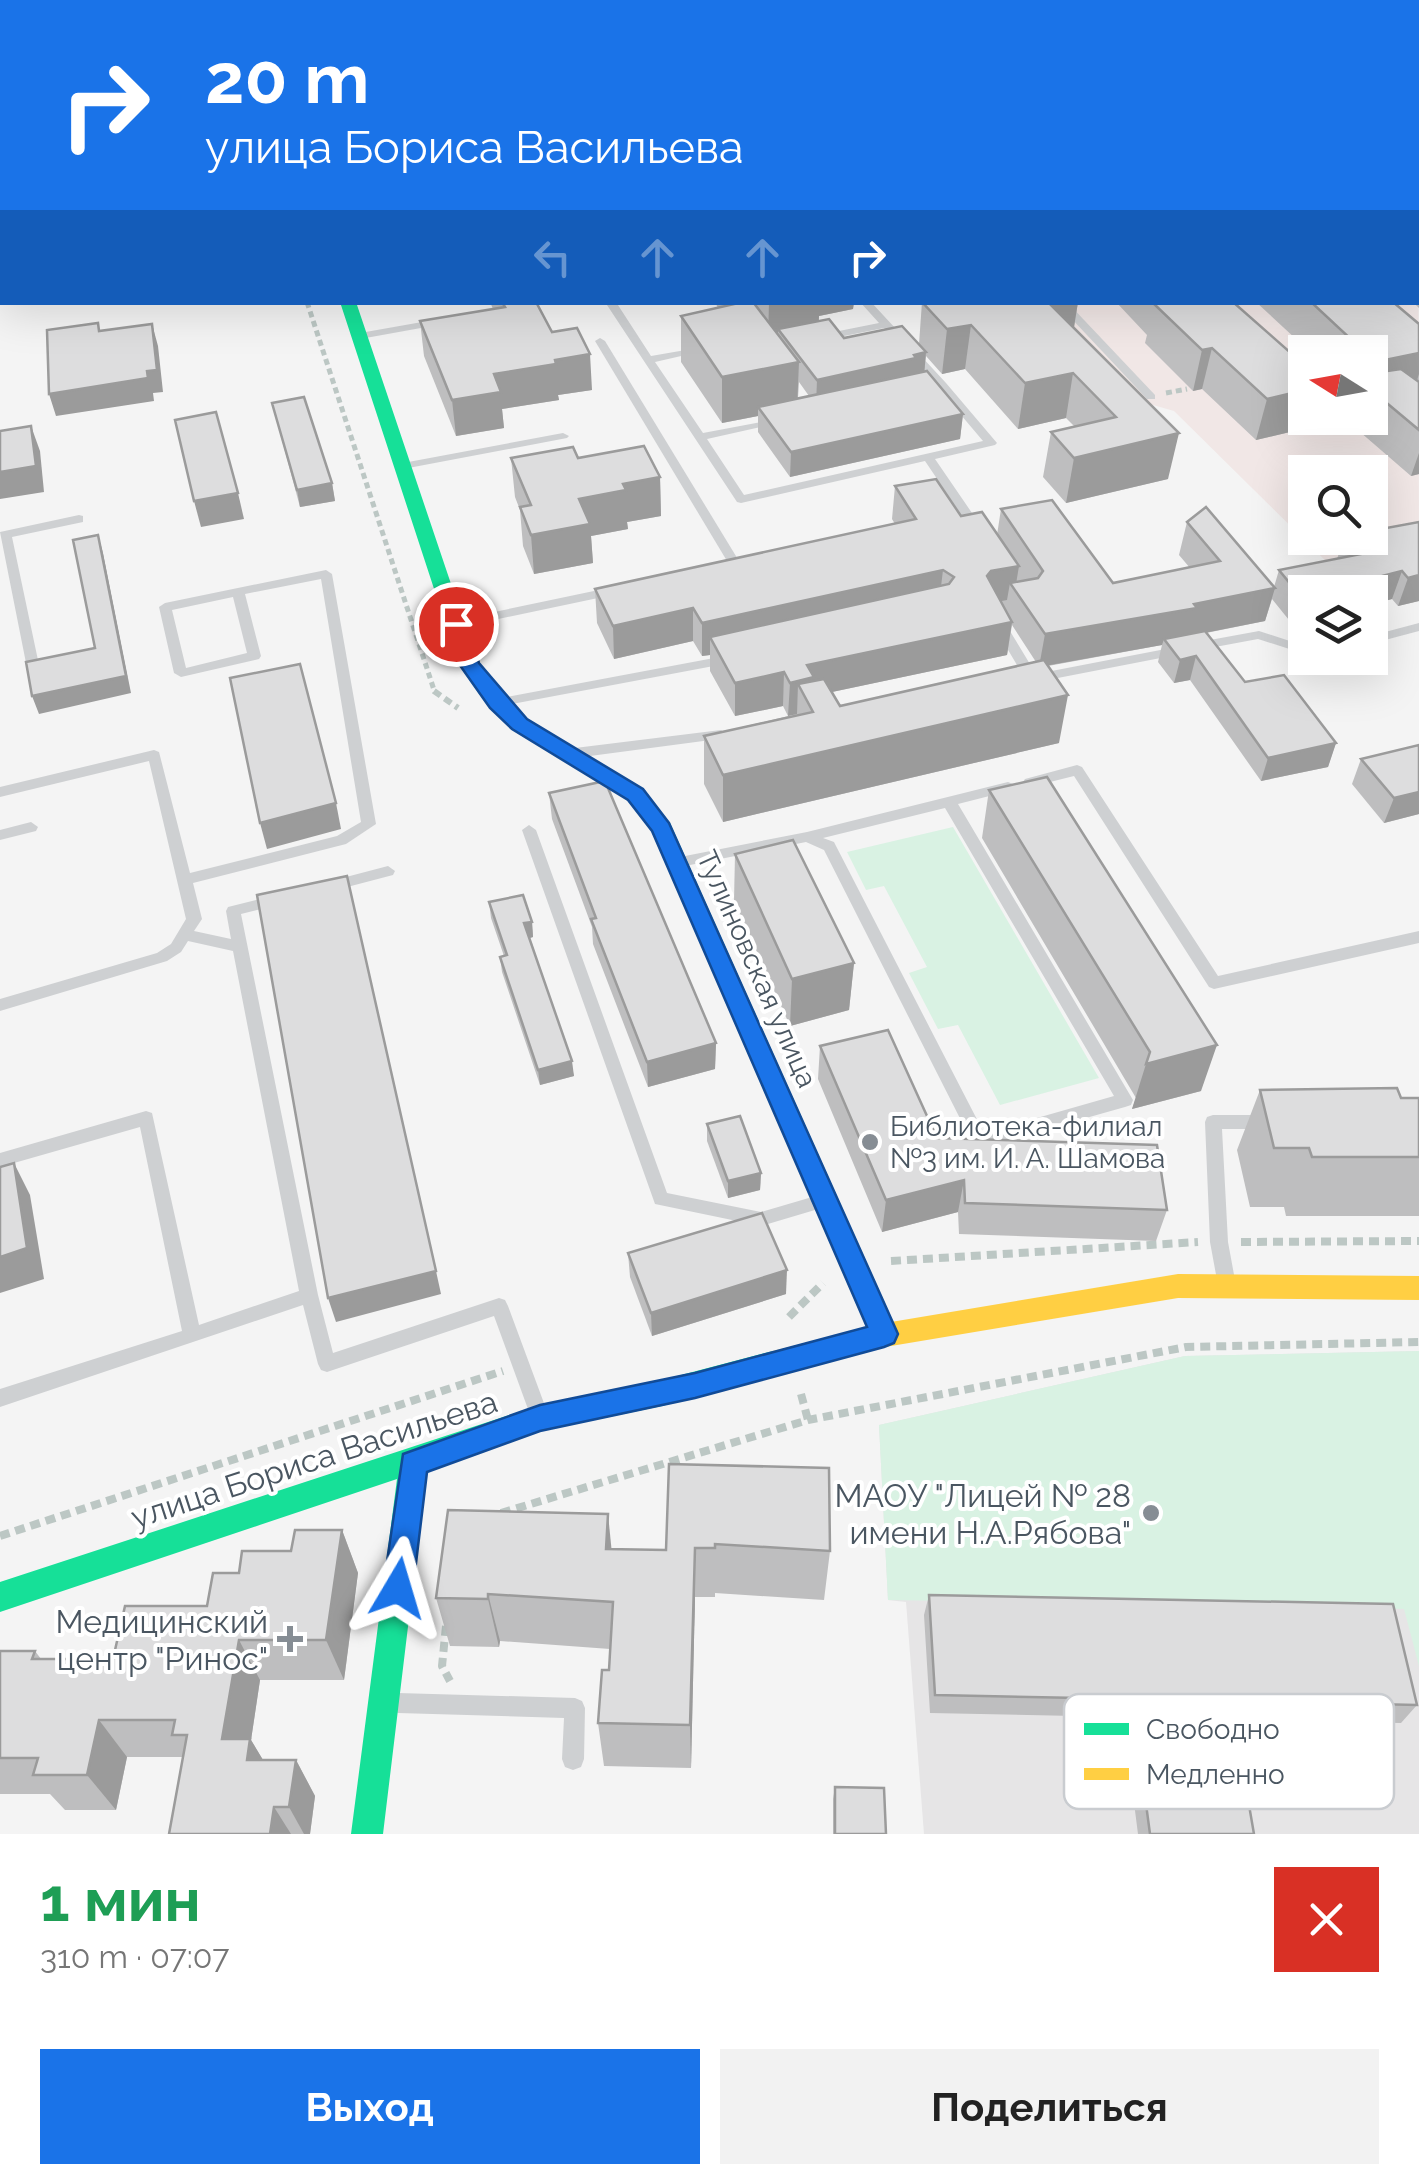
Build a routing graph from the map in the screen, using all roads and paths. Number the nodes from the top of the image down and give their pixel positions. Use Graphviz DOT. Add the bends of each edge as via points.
graph roads {
  1 [pos="349,305"];
  2 [pos="612,305"];
  3 [pos="868,305"];
  4 [pos="1063,305"];
  5 [pos="448,321"];
  6 [pos="884,324"];
  7 [pos="360,336"];
  8 [pos="815,339"];
  9 [pos="600,341"];
  10 [pos="719,346"];
  11 [pos="648,360"];
  12 [pos="942,385"];
  13 [pos="923,389"];
  14 [pos="1150,397"];
  15 [pos="793,417"];
  16 [pos="562,436"];
  17 [pos="700,437"];
  18 [pos="928,457"];
  19 [pos="402,466"];
  20 [pos="79,519"];
  21 [pos="3,535"];
  22 [pos="983,538"];
  23 [pos="755,562"];
  24 [pos="736,566"];
  25 [pos="716,570"];
  26 [pos="1016,588"];
  27 [pos="619,590"];
  28 [pos="238,591"];
  29 [pos="456,624"];
  30 [pos="1416,631"];
  31 [pos="1388,636"];
  32 [pos="1288,644"];
  33 [pos="753,655"];
  34 [pos="32,665"];
  35 [pos="498,703"];
  36 [pos="737,733"];
  37 [pos="566,754"];
  38 [pos="0,792"];
  39 [pos="949,802"];
  40 [pos="32,827"];
  41 [pos="529,830"];
  42 [pos="0,835"];
  43 [pos="808,837"];
  44 [pos="676,863"];
  45 [pos="388,871"];
  46 [pos="186,879"];
  47 [pos="186,936"];
  48 [pos="1419,938"];
  49 [pos="241,947"];
  50 [pos="0,1005"];
  51 [pos="1288,1122"];
  52 [pos="0,1160"];
  53 [pos="828,1200"];
  54 [pos="1227,1284"];
  55 [pos="1419,1288"];
  56 [pos="309,1295"];
  57 [pos="884,1334"];
  58 [pos="192,1336"];
  59 [pos="1419,1342"];
  60 [pos="0,1398"];
  61 [pos="540,1418"];
  62 [pos="414,1463"];
  63 [pos="495,1514"];
  64 [pos="0,1597"];
  65 [pos="448,1613"];
  66 [pos="384,1703"];
  67 [pos="464,1706"];
  68 [pos="572,1759"];
  69 [pos="368,1834"];
  1 -- 7 [label="street, Тулиновская улица"];
  2 -- 11 [label="lane"];
  3 -- 6 [label="lane"];
  4 -- 14 [label="lane"];
  5 -- 7 [label="lane"];
  6 -- 8 [label="lane"];
  6 -- 12 [label="lane"];
  7 -- 19 [label="street, Тулиновская улица"];
  9 -- 24 [label="lane"];
  10 -- 11 [label="lane"];
  11 -- 17 [label="lane"];
  12 -- 13 [label="lane"];
  12 -- 18 [label="lane" via="992,443"];
  15 -- 17 [label="lane"];
  16 -- 19 [label="lane"];
  17 -- 18 [label="lane" via="741,499"];
  18 -- 22 [label="lane"];
  19 -- 29 [label="street, Тулиновская улица"];
  20 -- 21 [label="lane"];
  21 -- 34 [label="lane"];
  23 -- 24 [label="lane"];
  24 -- 25 [label="lane"];
  26 -- 32 [label="lane" via="1028,604 992,611 1032,679 1259,635"];
  27 -- 29 [label="lane"];
  28 -- 28 [label="lane" via="254,656 181,673 165,607"];
  28 -- 46 [label="lane" via="326,574 369,824 341,840"];
  29 -- 35 [label="street, Тулиновская улица" via="469,664"];
  30 -- 31 [label="lane"];
  33 -- 35 [label="lane"];
  35 -- 37 [label="street, Тулиновская улица"];
  36 -- 37 [label="lane"];
  37 -- 44 [label="street, Тулиновская улица" via="635,794 662,828"];
  38 -- 46 [label="lane" via="154,755"];
  39 -- 43 [label="lane"];
  39 -- 43 [label="lane" via="1126,1100 980,1141 829,846"];
  39 -- 48 [label="lane" via="1077,770 1214,984"];
  40 -- 42 [label="lane"];
  41 -- 53 [label="lane" via="660,1199 761,1219"];
  43 -- 44 [label="lane"];
  44 -- 53 [label="street, Тулиновская улица"];
  45 -- 49 [label="lane" via="233,911"];
  46 -- 47 [label="lane" via="194,919"];
  47 -- 49 [label="lane"];
  47 -- 50 [label="lane" via="145,964"];
  49 -- 56 [label="lane"];
  51 -- 54 [label="lane" via="1214,1122"];
  52 -- 58 [label="lane" via="146,1118"];
  53 -- 57 [label="street, Тулиновская улица"];
  54 -- 55 [label="street, улица Бориса Васильева"];
  54 -- 57 [label="street, улица Бориса Васильева" via="1126,1293"];
  56 -- 58 [label="lane"];
  56 -- 61 [label="lane" via="328,1364 498,1306"];
  57 -- 61 [label="street, улица Бориса Васильева"];
  58 -- 60 [label="lane"];
  59 -- 63 [label="path" via="1186,1346 808,1420"];
  61 -- 62 [label="street, улица Бориса Васильева"];
  62 -- 64 [label="street, улица Бориса Васильева"];
  62 -- 66 [label="street"];
  65 -- 67 [label="path" via="442,1666"];
  66 -- 67 [label="lane"];
  66 -- 69 [label="street"];
  67 -- 68 [label="lane" via="575,1708"];
}
